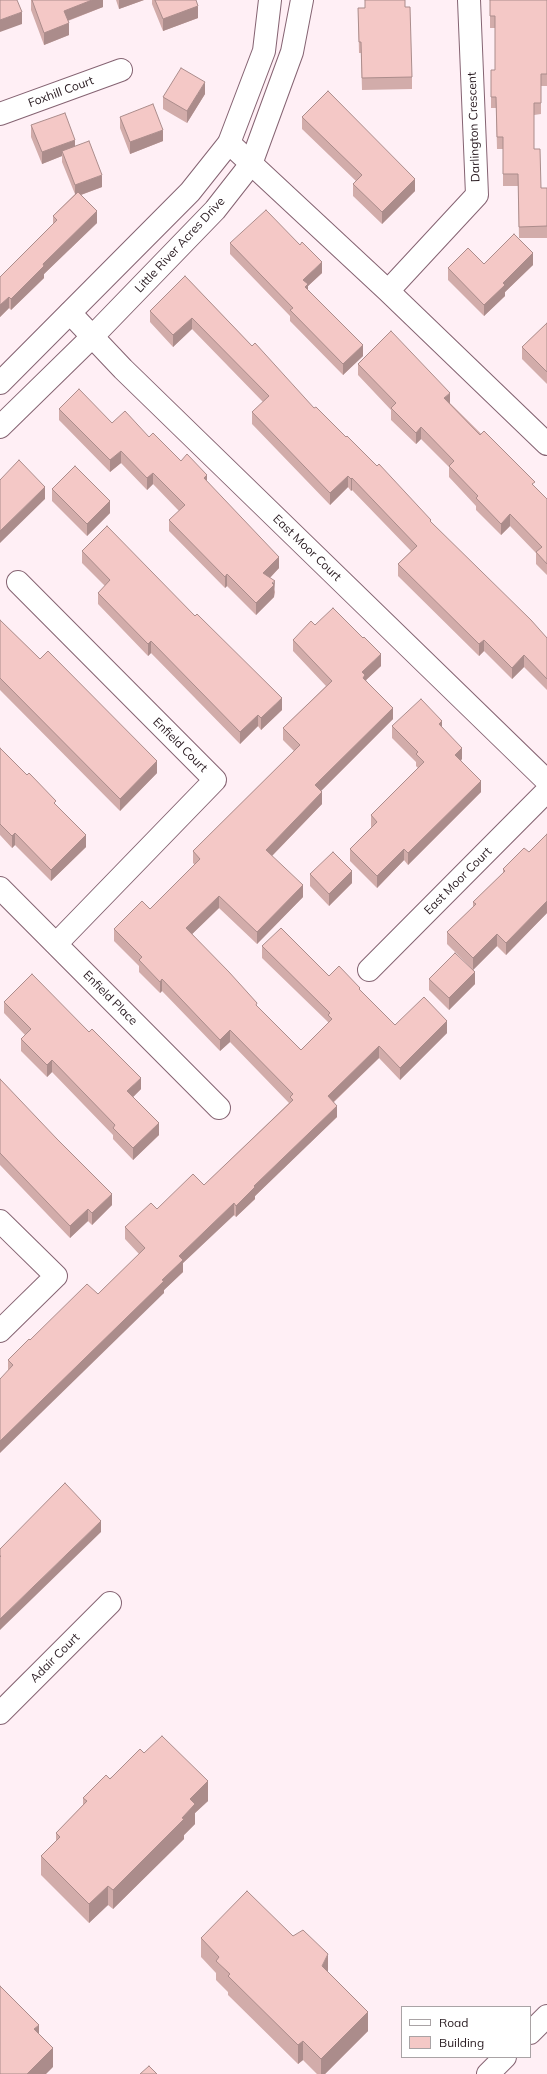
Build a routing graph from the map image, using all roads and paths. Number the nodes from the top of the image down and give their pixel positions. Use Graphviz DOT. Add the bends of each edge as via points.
graph roads {
  1 [pos="270,0"];
  2 [pos="302,0"];
  3 [pos="469,0"];
  4 [pos="121,70"];
  5 [pos="0,114"];
  6 [pos="229,143"];
  7 [pos="250,164"];
  8 [pos="388,291"];
  9 [pos="70,313"];
  10 [pos="93,336"];
  11 [pos="0,383"];
  12 [pos="0,427"];
  13 [pos="547,444"];
  14 [pos="18,582"];
  15 [pos="547,781"];
  16 [pos="547,791"];
  17 [pos="0,888"];
  18 [pos="56,944"];
  19 [pos="369,970"];
  20 [pos="219,1108"];
  21 [pos="0,1221"];
  22 [pos="0,1331"];
  23 [pos="110,1602"];
  24 [pos="0,1713"];
  25 [pos="547,2016"];
  26 [pos="531,2032"];
  27 [pos="505,2058"];
  28 [pos="488,2074"];
  1 -- 6 [label="street" via="264,51"];
  2 -- 7 [label="street, Little River Acres Drive" via="292,52"];
  3 -- 8 [label="street, Darlington Crescent" via="477,194"];
  4 -- 5 [label="street, Foxhill Court"];
  6 -- 7 [label="street"];
  6 -- 9 [label="street" via="190,192"];
  7 -- 8 [label="street"];
  7 -- 10 [label="street, Little River Acres Drive" via="215,210"];
  8 -- 13 [label="street"];
  9 -- 10 [label="street, East Moor Court"];
  9 -- 11 [label="street"];
  10 -- 12 [label="street, Little River Acres Drive"];
  10 -- 15 [label="street, East Moor Court"];
  14 -- 18 [label="street, Enfield Court" via="215,780"];
  16 -- 19 [label="street, East Moor Court"];
  17 -- 18 [label="street, Enfield Place"];
  18 -- 20 [label="street, Enfield Place"];
  21 -- 22 [label="street" via="56,1276"];
  23 -- 24 [label="street, Adair Court"];
  25 -- 26 [label="street"];
  27 -- 28 [label="street"];
}
